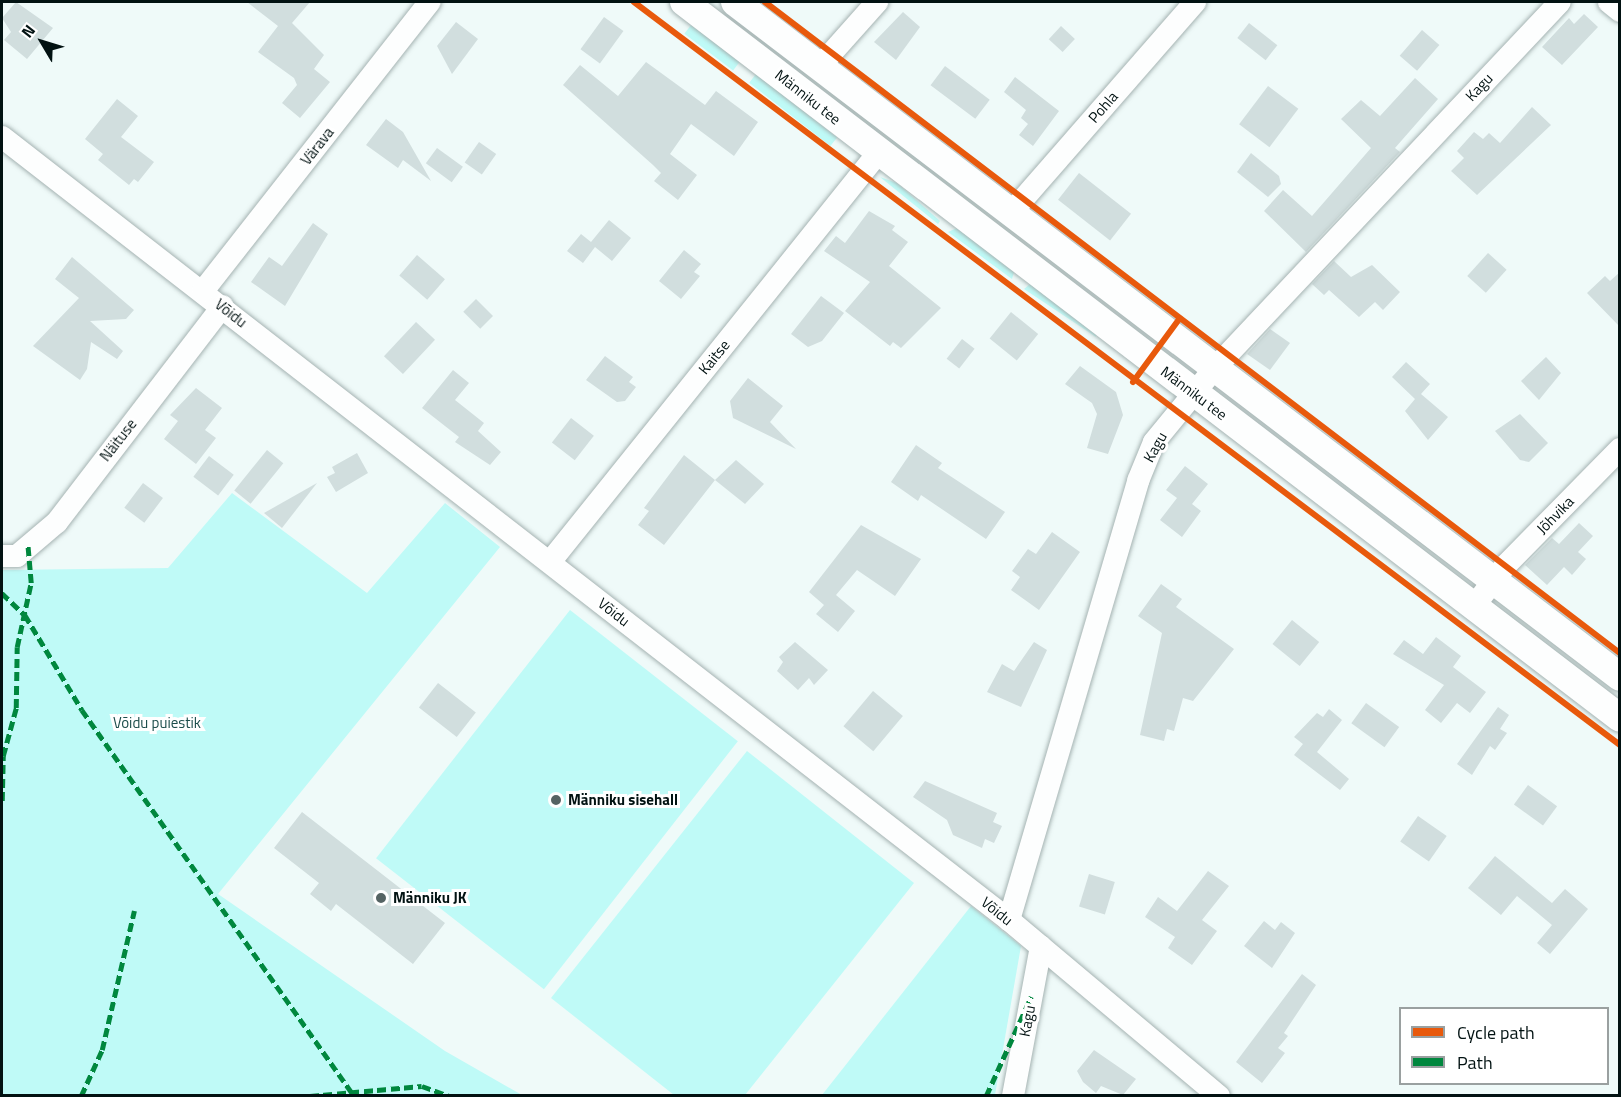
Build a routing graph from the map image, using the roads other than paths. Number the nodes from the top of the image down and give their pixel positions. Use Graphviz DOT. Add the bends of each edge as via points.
graph roads {
  1 [pos="430,2"];
  2 [pos="684,2"];
  3 [pos="735,2"];
  4 [pos="877,2"];
  5 [pos="1195,2"];
  6 [pos="1560,2"];
  7 [pos="1609,2"];
  8 [pos="1620,11"];
  9 [pos="820,66"];
  10 [pos="2,137"];
  11 [pos="879,152"];
  12 [pos="1011,213"];
  13 [pos="203,291"];
  14 [pos="223,306"];
  15 [pos="1214,369"];
  16 [pos="1193,393"];
  17 [pos="1620,449"];
  18 [pos="2,556"];
  19 [pos="550,562"];
  20 [pos="1492,583"];
  21 [pos="1474,606"];
  22 [pos="1620,677"];
  23 [pos="1620,718"];
  24 [pos="1009,920"];
  25 [pos="1041,947"];
  26 [pos="1013,1095"];
  27 [pos="1219,1095"];
  1 -- 13 [label="street, Värava"];
  2 -- 11 [label="street, Männiku tee"];
  3 -- 9 [label="street, Männiku tee"];
  4 -- 9 [label="street"];
  5 -- 12 [label="street, Pohla"];
  6 -- 15 [label="street, Kagu"];
  7 -- 8 [label="street"];
  9 -- 12 [label="street, Männiku tee"];
  10 -- 13 [label="street, Võidu"];
  11 -- 16 [label="street, Männiku tee"];
  11 -- 19 [label="street, Kaitse"];
  12 -- 15 [label="street, Männiku tee"];
  13 -- 14 [label="street, Võidu"];
  14 -- 18 [label="street, Näituse" via="57,522 17,556"];
  14 -- 19 [label="street, Võidu"];
  15 -- 16 [label="street, Kagu"];
  15 -- 20 [label="street, Männiku tee"];
  16 -- 21 [label="street, Männiku tee"];
  16 -- 24 [label="street, Kagu" via="1154,442 1138,481"];
  17 -- 20 [label="street, Jõhvika"];
  19 -- 24 [label="street, Võidu"];
  20 -- 21 [label="street, Jõhvika"];
  20 -- 22 [label="street, Männiku tee"];
  21 -- 23 [label="street, Männiku tee"];
  24 -- 25 [label="street, Võidu"];
  25 -- 26 [label="street, Kagu"];
  25 -- 27 [label="street, Võidu"];
}
